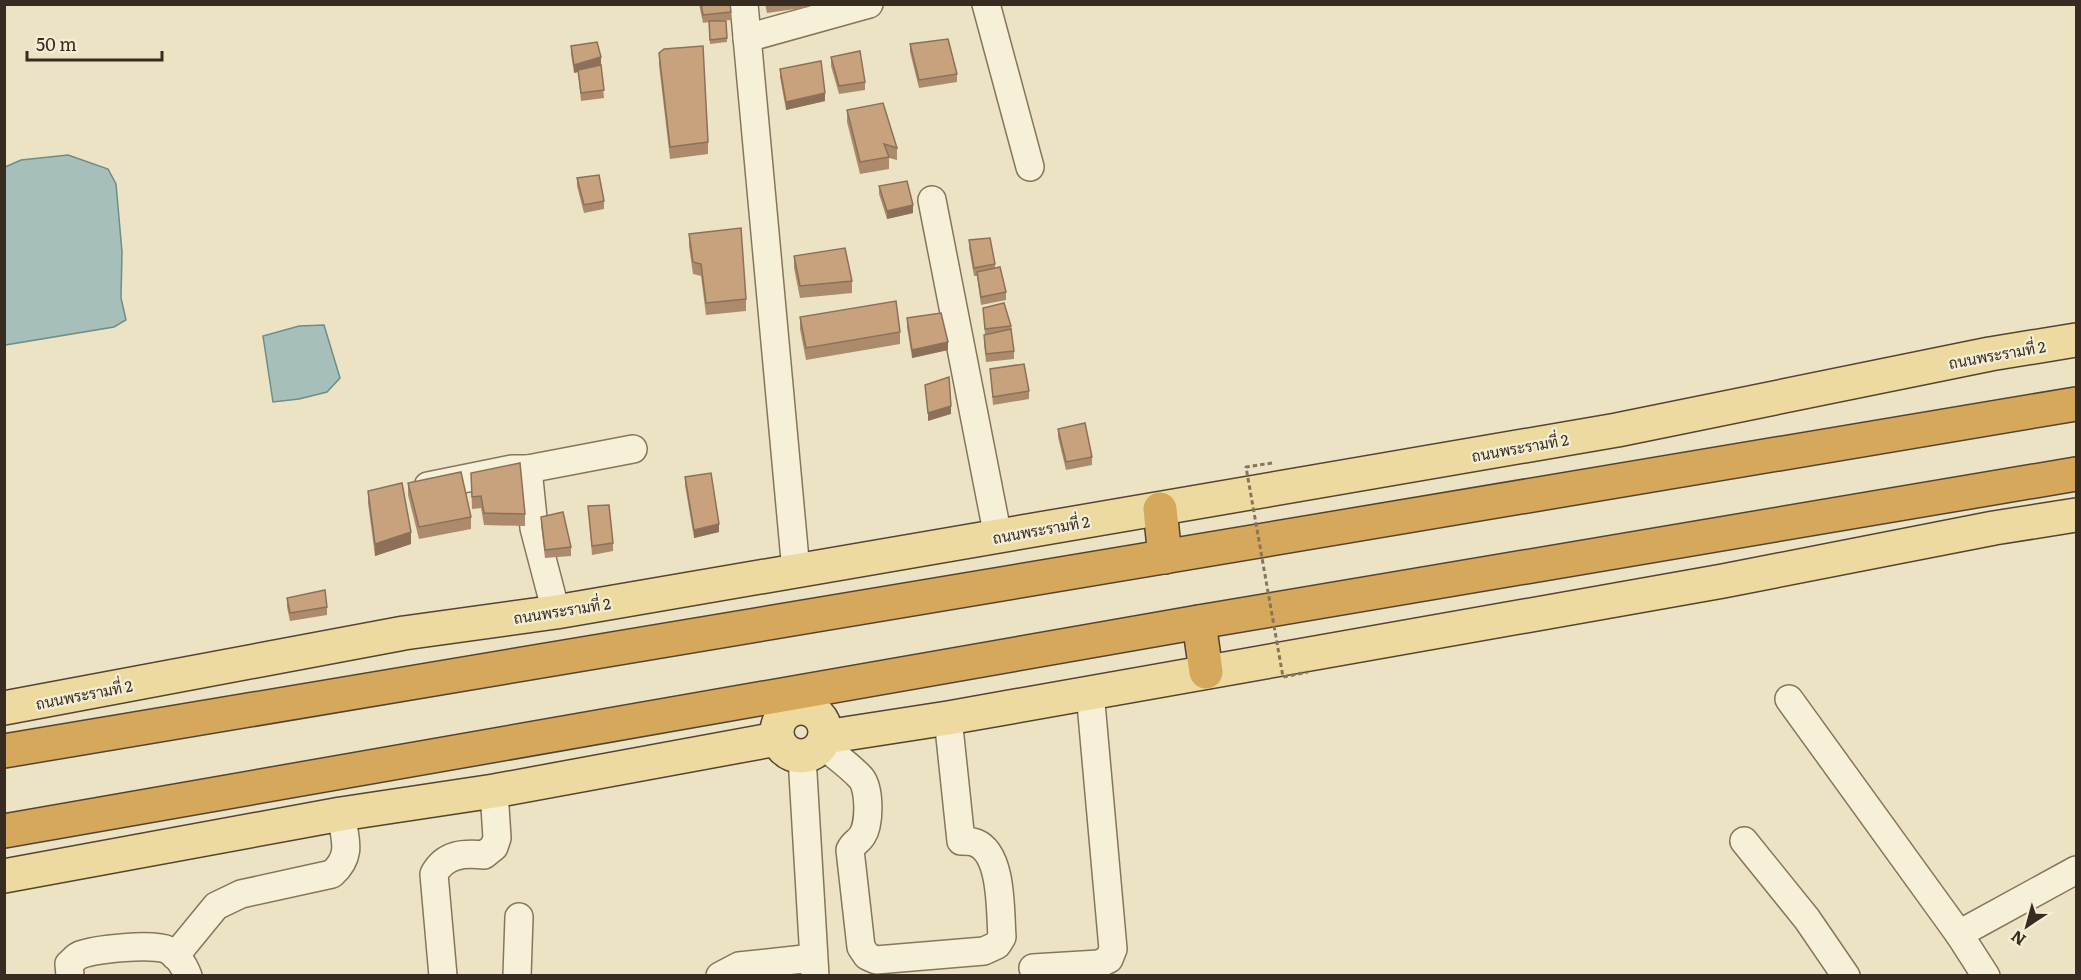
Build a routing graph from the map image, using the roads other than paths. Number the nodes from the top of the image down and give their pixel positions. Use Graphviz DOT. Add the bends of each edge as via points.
graph roads {
  1 [pos="744,4"];
  2 [pos="869,4"];
  3 [pos="986,4"];
  4 [pos="747,38"];
  5 [pos="1030,167"];
  6 [pos="932,200"];
  7 [pos="2076,340"];
  8 [pos="2076,404"];
  9 [pos="633,449"];
  10 [pos="528,469"];
  11 [pos="2076,474"];
  12 [pos="415,488"];
  13 [pos="1160,509"];
  14 [pos="2076,515"];
  15 [pos="999,537"];
  16 [pos="1165,557"];
  17 [pos="796,571"];
  18 [pos="556,612"];
  19 [pos="1199,622"];
  20 [pos="1206,672"];
  21 [pos="1090,692"];
  22 [pos="1789,699"];
  23 [pos="4,708"];
  24 [pos="948,718"];
  25 [pos="801,730"];
  26 [pos="4,751"];
  27 [pos="494,791"];
  28 [pos="342,814"];
  29 [pos="4,831"];
  30 [pos="1744,841"];
  31 [pos="2076,870"];
  32 [pos="4,876"];
  33 [pos="519,917"];
  34 [pos="1959,934"];
  35 [pos="181,966"];
  36 [pos="814,967"];
  37 [pos="1032,968"];
  38 [pos="70,975"];
  39 [pos="443,975"];
  40 [pos="518,975"];
  41 [pos="720,975"];
  42 [pos="1846,975"];
  43 [pos="1986,975"];
  1 -- 4 [label="street"];
  2 -- 4 [label="street"];
  3 -- 5 [label="street"];
  4 -- 17 [label="street"];
  6 -- 15 [label="street"];
  7 -- 13 [label="main road, ถนนพระรามที่ 2" via="1617,430"];
  8 -- 16 [label="highway"];
  9 -- 10 [label="street"];
  10 -- 12 [label="street"];
  10 -- 18 [label="street" via="534,528"];
  11 -- 19 [label="highway"];
  13 -- 15 [label="main road, ถนนพระรามที่ 2"];
  13 -- 16 [label="highway"];
  14 -- 20 [label="main road"];
  15 -- 17 [label="main road, ถนนพระรามที่ 2"];
  16 -- 26 [label="highway"];
  17 -- 18 [label="main road, ถนนพระรามที่ 2"];
  18 -- 23 [label="main road, ถนนพระรามที่ 2" via="404,633"];
  19 -- 20 [label="highway"];
  19 -- 25 [label="highway"];
  20 -- 21 [label="main road"];
  21 -- 24 [label="main road"];
  21 -- 37 [label="street" via="1113,949 1109,959 1099,964"];
  22 -- 34 [label="street"];
  24 -- 25 [label="main road"];
  24 -- 25 [label="street" via="961,841 976,843 983,849 997,875 1002,937 997,945 984,951 876,960 867,956 861,948 850,850 868,821 862,780"];
  25 -- 27 [label="main road"];
  25 -- 29 [label="highway"];
  25 -- 36 [label="street"];
  27 -- 28 [label="main road"];
  27 -- 39 [label="street" via="494,848 484,855 449,857 435,874"];
  28 -- 32 [label="main road"];
  28 -- 35 [label="street" via="347,852 341,866 332,874 240,894 216,906"];
  30 -- 42 [label="street"];
  31 -- 34 [label="street"];
  33 -- 40 [label="street"];
  34 -- 43 [label="street"];
  35 -- 38 [label="street" via="167,949 106,949 76,956 69,964"];
  36 -- 41 [label="street" via="739,966"];
}
